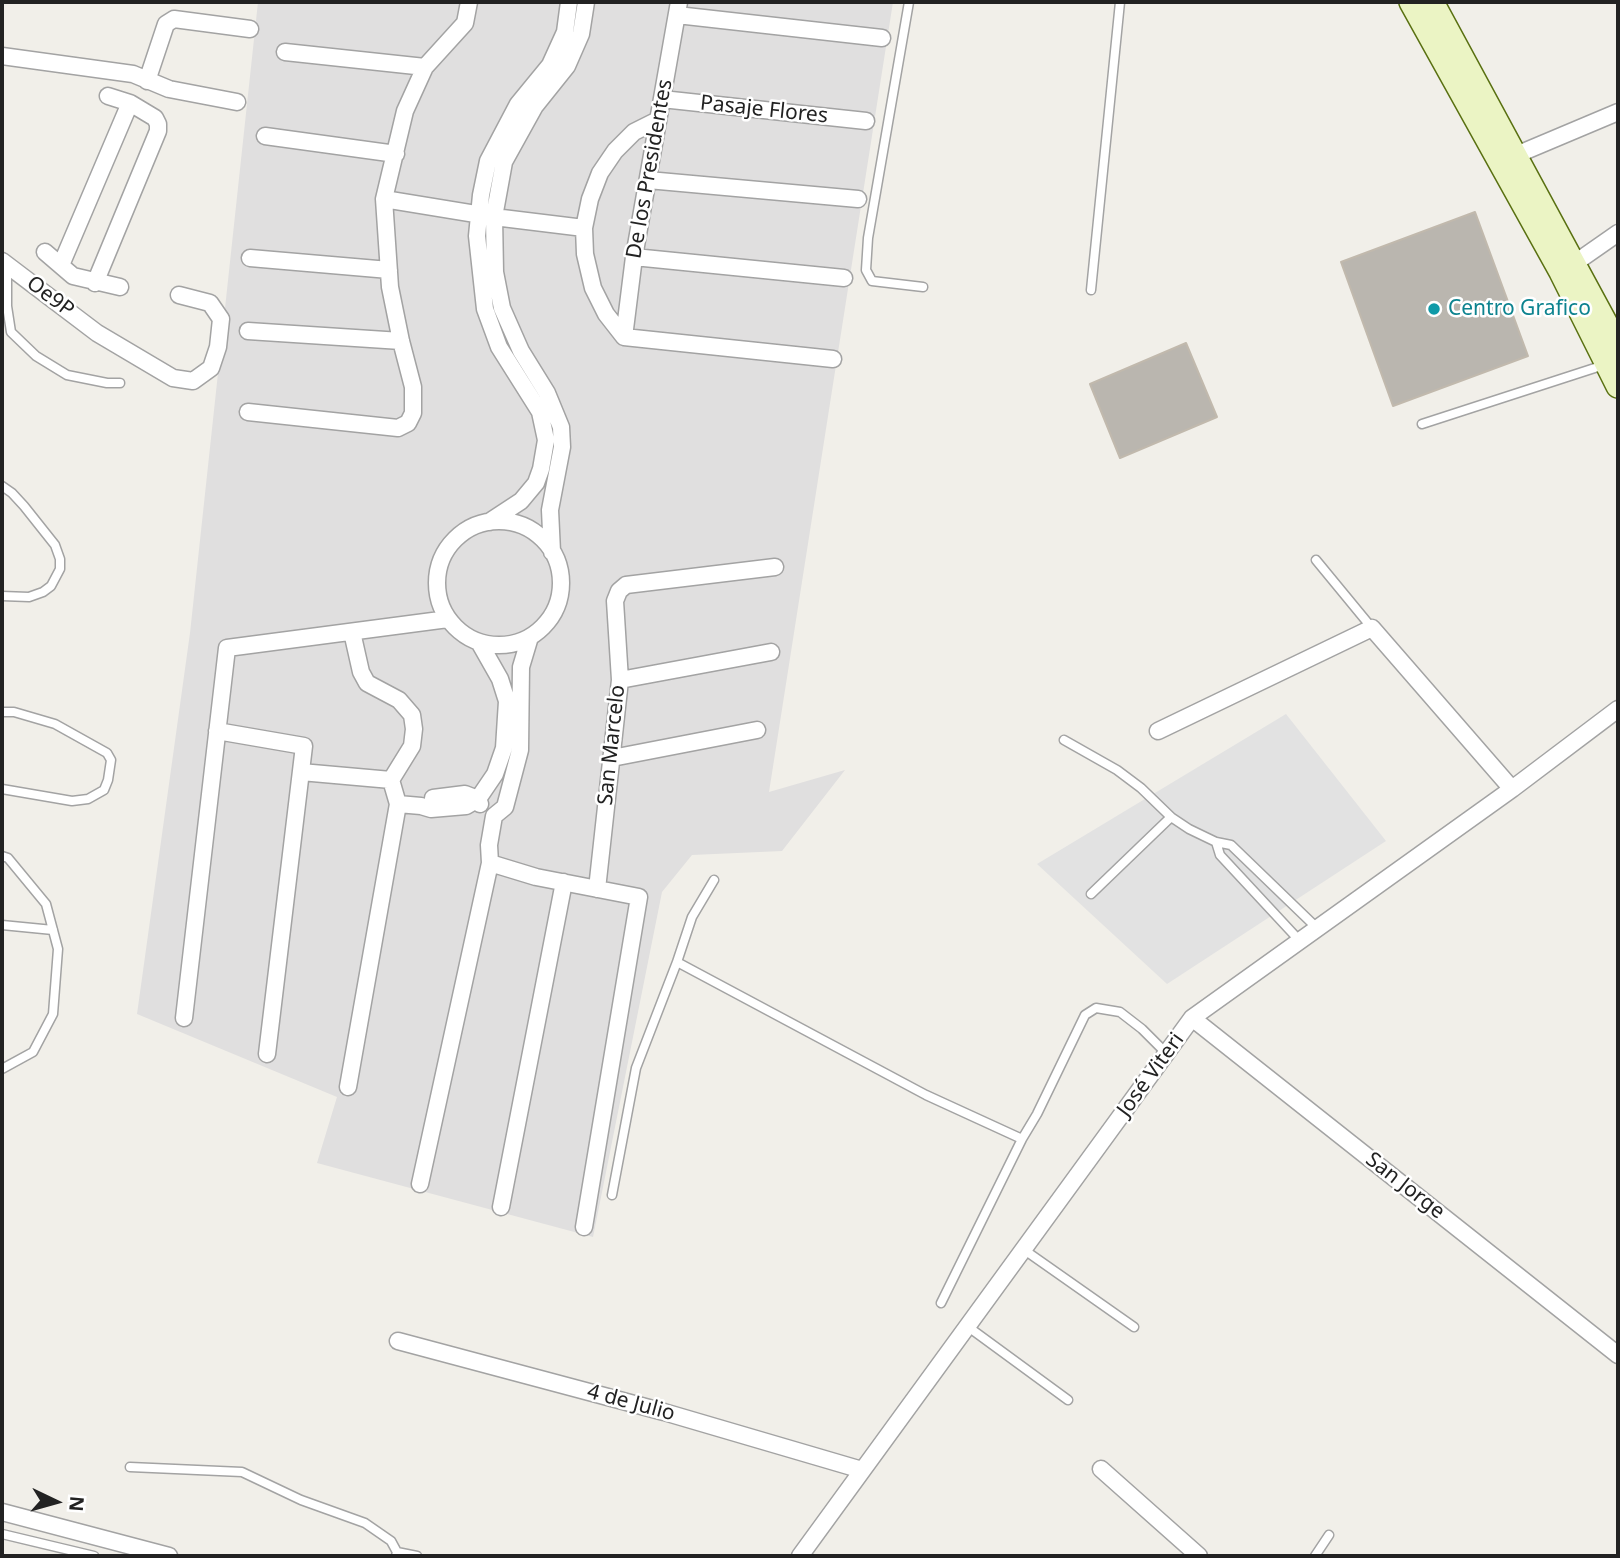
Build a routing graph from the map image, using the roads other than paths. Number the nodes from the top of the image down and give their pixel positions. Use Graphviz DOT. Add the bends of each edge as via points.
graph roads {
  1 [pos="469,2"];
  2 [pos="569,2"];
  3 [pos="586,2"];
  4 [pos="909,2"];
  5 [pos="1120,2"];
  6 [pos="1410,2"];
  7 [pos="1432,2"];
  8 [pos="678,8"];
  9 [pos="250,29"];
  10 [pos="882,38"];
  11 [pos="285,52"];
  12 [pos="2,56"];
  13 [pos="425,67"];
  14 [pos="147,80"];
  15 [pos="108,96"];
  16 [pos="662,99"];
  17 [pos="237,102"];
  18 [pos="529,102"];
  19 [pos="130,103"];
  20 [pos="1618,112"];
  21 [pos="658,120"];
  22 [pos="866,121"];
  23 [pos="265,136"];
  24 [pos="396,154"];
  25 [pos="1516,155"];
  26 [pos="648,180"];
  27 [pos="384,199"];
  28 [pos="858,199"];
  29 [pos="486,215"];
  30 [pos="584,228"];
  31 [pos="1618,233"];
  32 [pos="45,252"];
  33 [pos="634,257"];
  34 [pos="250,258"];
  35 [pos="4,263"];
  36 [pos="1574,263"];
  37 [pos="389,270"];
  38 [pos="67,271"];
  39 [pos="844,278"];
  40 [pos="95,283"];
  41 [pos="120,287"];
  42 [pos="923,287"];
  43 [pos="1091,289"];
  44 [pos="179,295"];
  45 [pos="57,302"];
  46 [pos="248,331"];
  47 [pos="624,337"];
  48 [pos="401,341"];
  49 [pos="521,351"];
  50 [pos="1613,355"];
  51 [pos="505,357"];
  52 [pos="833,359"];
  53 [pos="120,383"];
  54 [pos="1618,386"];
  55 [pos="248,412"];
  56 [pos="1422,424"];
  57 [pos="2,486"];
  58 [pos="489,522"];
  59 [pos="552,552"];
  60 [pos="1317,560"];
  61 [pos="775,567"];
  62 [pos="2,596"];
  63 [pos="448,619"];
  64 [pos="1372,628"];
  65 [pos="352,632"];
  66 [pos="530,637"];
  67 [pos="479,642"];
  68 [pos="771,652"];
  69 [pos="620,680"];
  70 [pos="1618,709"];
  71 [pos="2,712"];
  72 [pos="757,730"];
  73 [pos="217,731"];
  74 [pos="1157,731"];
  75 [pos="1064,740"];
  76 [pos="612,758"];
  77 [pos="301,772"];
  78 [pos="391,780"];
  79 [pos="2,789"];
  80 [pos="1512,789"];
  81 [pos="478,799"];
  82 [pos="398,804"];
  83 [pos="494,816"];
  84 [pos="1171,817"];
  85 [pos="1216,842"];
  86 [pos="2,856"];
  87 [pos="490,863"];
  88 [pos="713,880"];
  89 [pos="564,882"];
  90 [pos="597,889"];
  91 [pos="1091,894"];
  92 [pos="2,925"];
  93 [pos="1317,928"];
  94 [pos="53,930"];
  95 [pos="1299,940"];
  96 [pos="677,962"];
  97 [pos="184,1018"];
  98 [pos="1192,1018"];
  99 [pos="267,1054"];
  100 [pos="1167,1054"];
  101 [pos="2,1069"];
  102 [pos="348,1087"];
  103 [pos="1022,1139"];
  104 [pos="421,1184"];
  105 [pos="612,1195"];
  106 [pos="501,1207"];
  107 [pos="584,1227"];
  108 [pos="1023,1249"];
  109 [pos="941,1303"];
  110 [pos="967,1326"];
  111 [pos="1134,1326"];
  112 [pos="398,1341"];
  113 [pos="1618,1355"];
  114 [pos="1068,1400"];
  115 [pos="130,1467"];
  116 [pos="862,1469"];
  117 [pos="1101,1469"];
  118 [pos="2,1512"];
  119 [pos="2,1534"];
  120 [pos="1329,1535"];
  121 [pos="397,1554"];
  122 [pos="94,1556"];
  123 [pos="169,1556"];
  124 [pos="416,1556"];
  125 [pos="800,1556"];
  126 [pos="1199,1556"];
  127 [pos="1315,1556"];
  1 -- 13 [label="street" via="465,23"];
  2 -- 18 [label="street" via="565,32"];
  3 -- 18 [label="street" via="581,34 566,66"];
  4 -- 42 [label="lane" via="866,270 872,281"];
  5 -- 43 [label="lane"];
  6 -- 50 [label="main road" via="1561,272"];
  7 -- 25 [label="main road"];
  8 -- 10 [label="street"];
  8 -- 16 [label="street, De los Presidentes"];
  9 -- 14 [label="street" via="174,19 166,24"];
  11 -- 13 [label="street"];
  12 -- 14 [label="street" via="133,74"];
  13 -- 24 [label="street" via="405,111"];
  14 -- 17 [label="street" via="169,89"];
  15 -- 19 [label="street"];
  16 -- 21 [label="street, De los Presidentes"];
  16 -- 22 [label="street, Pasaje Flores"];
  18 -- 29 [label="street"];
  19 -- 38 [label="street"];
  19 -- 40 [label="street" via="155,118 158,131"];
  20 -- 25 [label="street"];
  21 -- 26 [label="street, De los Presidentes"];
  21 -- 30 [label="street" via="634,132 615,151 600,173"];
  23 -- 24 [label="street"];
  24 -- 27 [label="street"];
  25 -- 36 [label="main road"];
  26 -- 28 [label="street"];
  26 -- 33 [label="street, De los Presidentes"];
  27 -- 29 [label="street"];
  27 -- 37 [label="street"];
  29 -- 30 [label="street"];
  29 -- 49 [label="street" via="502,308"];
  29 -- 51 [label="street" via="477,236 485,309"];
  30 -- 47 [label="street" via="593,288"];
  31 -- 36 [label="street"];
  32 -- 38 [label="street"];
  33 -- 39 [label="street"];
  33 -- 47 [label="street, De los Presidentes"];
  34 -- 37 [label="street"];
  35 -- 45 [label="street, Oe9P"];
  35 -- 53 [label="lane" via="11,332 36,356 67,375"];
  36 -- 50 [label="main road"];
  37 -- 48 [label="street"];
  38 -- 40 [label="street"];
  38 -- 45 [label="street"];
  40 -- 41 [label="street"];
  44 -- 45 [label="street, Oe9P" via="210,303 221,319 211,368 193,381 173,378 97,333"];
  46 -- 48 [label="street"];
  47 -- 52 [label="street"];
  48 -- 55 [label="street" via="413,387 414,413 398,428"];
  49 -- 51 [label="street"];
  49 -- 59 [label="street" via="561,427 562,447 550,510"];
  50 -- 54 [label="main road"];
  50 -- 56 [label="lane"];
  51 -- 58 [label="street" via="540,412 544,454 536,483 521,501"];
  57 -- 62 [label="lane" via="18,499 60,558 60,569 43,592 29,597"];
  58 -- 59 [label="street" via="516,523 540,537"];
  58 -- 63 [label="street" via="469,528 453,541 442,559 437,579 439,600"];
  59 -- 66 [label="street" via="559,570 556,608"];
  60 -- 64 [label="lane"];
  61 -- 69 [label="street, San Marcelo" via="626,585 615,601"];
  63 -- 65 [label="street"];
  63 -- 67 [label="street"];
  64 -- 74 [label="street"];
  64 -- 80 [label="street"];
  65 -- 73 [label="street" via="227,648"];
  65 -- 78 [label="street" via="367,683 399,700 412,715 412,746"];
  66 -- 67 [label="street" via="495,646"];
  66 -- 83 [label="street" via="521,667 520,750 505,807"];
  67 -- 81 [label="street" via="507,701 504,748 495,774"];
  68 -- 69 [label="street"];
  69 -- 76 [label="street, San Marcelo"];
  70 -- 80 [label="street, José Viteri"];
  71 -- 79 [label="lane" via="55,724 107,753 111,760 104,790 88,799 72,801"];
  72 -- 76 [label="street"];
  73 -- 77 [label="street" via="304,746"];
  73 -- 97 [label="street"];
  75 -- 84 [label="lane" via="1117,770"];
  76 -- 90 [label="street, San Marcelo"];
  77 -- 78 [label="street"];
  77 -- 99 [label="street"];
  78 -- 82 [label="street"];
  80 -- 93 [label="street, José Viteri"];
  81 -- 82 [label="street" via="466,806 431,809"];
  81 -- 83 [label="street" via="481,808"];
  82 -- 102 [label="street"];
  83 -- 87 [label="street"];
  84 -- 85 [label="lane"];
  84 -- 91 [label="lane"];
  85 -- 93 [label="lane" via="1231,845"];
  85 -- 95 [label="lane" via="1220,855"];
  86 -- 94 [label="lane" via="46,904"];
  87 -- 89 [label="street"];
  87 -- 104 [label="street"];
  88 -- 96 [label="lane" via="692,918"];
  89 -- 90 [label="street"];
  89 -- 106 [label="street"];
  90 -- 107 [label="street" via="639,897"];
  92 -- 94 [label="lane"];
  93 -- 95 [label="street, José Viteri"];
  94 -- 101 [label="lane" via="58,949 53,1014 33,1052"];
  95 -- 98 [label="street, José Viteri"];
  96 -- 103 [label="lane" via="926,1095"];
  96 -- 105 [label="lane" via="636,1068"];
  98 -- 100 [label="street, José Viteri"];
  98 -- 113 [label="street, San Jorge"];
  100 -- 103 [label="lane" via="1120,1012 1096,1008 1085,1015"];
  100 -- 108 [label="street, José Viteri"];
  103 -- 109 [label="lane"];
  108 -- 110 [label="street, José Viteri"];
  108 -- 111 [label="lane"];
  110 -- 114 [label="lane"];
  110 -- 116 [label="street, José Viteri"];
  112 -- 116 [label="street, 4 de Julio"];
  115 -- 121 [label="lane" via="242,1472 365,1523 391,1541"];
  116 -- 125 [label="street, José Viteri"];
  117 -- 126 [label="street"];
  118 -- 123 [label="street"];
  119 -- 122 [label="lane"];
  120 -- 127 [label="lane"];
  121 -- 124 [label="lane"];
}
